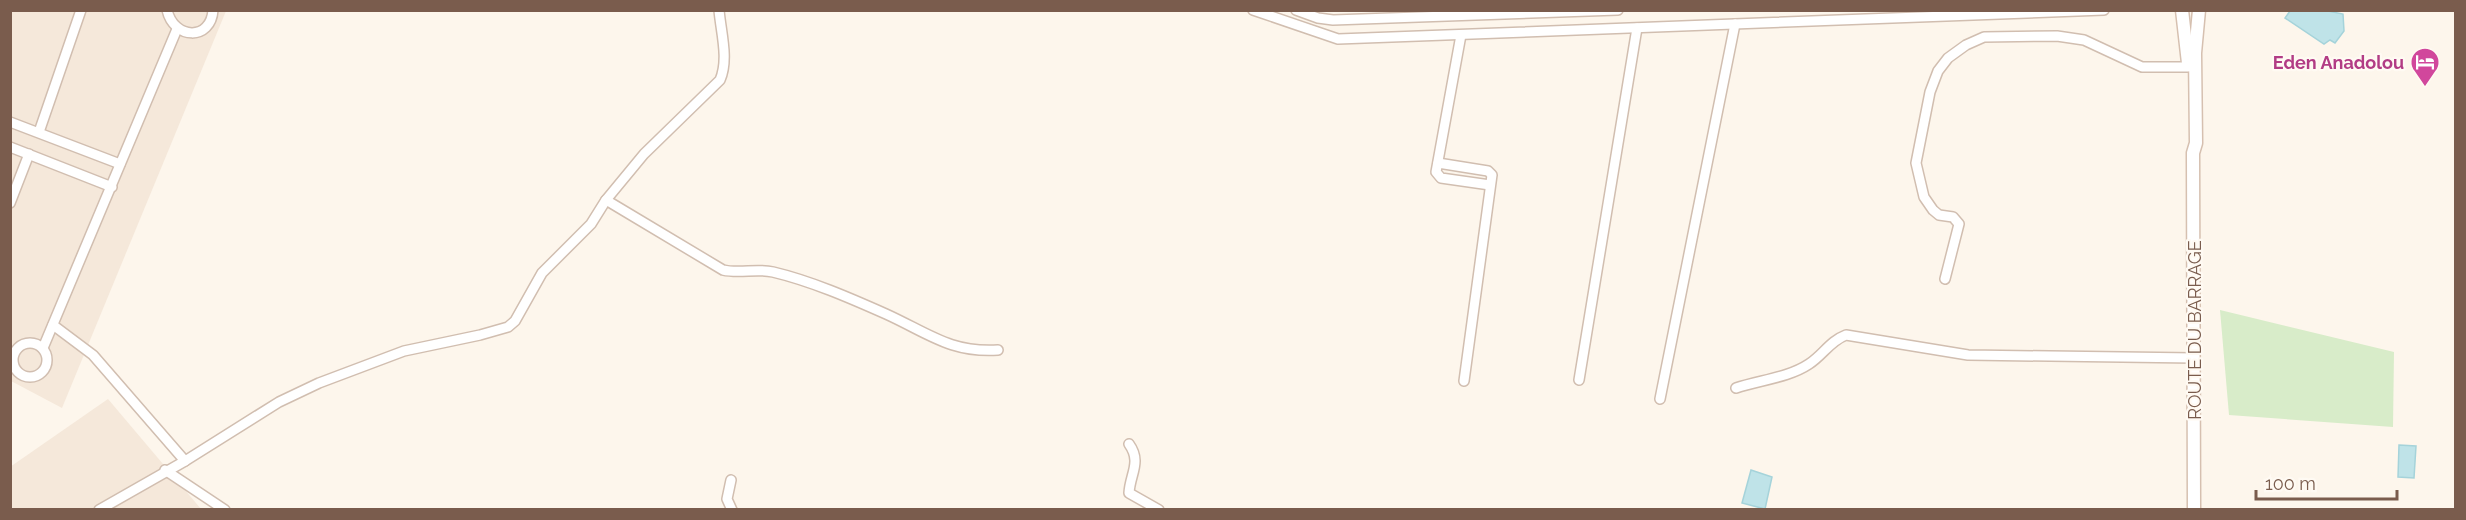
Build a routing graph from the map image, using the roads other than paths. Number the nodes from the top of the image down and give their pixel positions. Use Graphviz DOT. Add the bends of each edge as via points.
graph roads {
  1 [pos="81,10"];
  2 [pos="167,10"];
  3 [pos="213,10"];
  4 [pos="719,10"];
  5 [pos="1253,10"];
  6 [pos="1296,10"];
  7 [pos="1618,10"];
  8 [pos="2104,10"];
  9 [pos="2183,10"];
  10 [pos="2197,10"];
  11 [pos="1735,24"];
  12 [pos="1637,28"];
  13 [pos="177,29"];
  14 [pos="1461,35"];
  15 [pos="2187,67"];
  16 [pos="10,122"];
  17 [pos="39,132"];
  18 [pos="10,147"];
  19 [pos="2193,151"];
  20 [pos="29,154"];
  21 [pos="1438,163"];
  22 [pos="120,164"];
  23 [pos="1490,185"];
  24 [pos="112,187"];
  25 [pos="606,200"];
  26 [pos="10,202"];
  27 [pos="1945,279"];
  28 [pos="53,325"];
  29 [pos="43,348"];
  30 [pos="998,350"];
  31 [pos="12,358"];
  32 [pos="2194,358"];
  33 [pos="1579,380"];
  34 [pos="1464,381"];
  35 [pos="1736,388"];
  36 [pos="1660,399"];
  37 [pos="1129,444"];
  38 [pos="185,461"];
  39 [pos="165,470"];
  40 [pos="731,480"];
  41 [pos="99,510"];
  42 [pos="225,510"];
  43 [pos="732,510"];
  44 [pos="1159,510"];
  45 [pos="2194,510"];
  1 -- 17 [label="street"];
  2 -- 13 [label="street"];
  3 -- 13 [label="street" via="208,25 199,32"];
  4 -- 25 [label="street" via="724,56 720,80 667,130"];
  5 -- 14 [label="street" via="1338,39"];
  6 -- 7 [label="street" via="1333,20"];
  8 -- 11 [label="street"];
  9 -- 10 [label="main road, ROUTE DU BARRAGE"];
  9 -- 15 [label="main road, ROUTE DU BARRAGE"];
  10 -- 19 [label="main road, ROUTE DU BARRAGE"];
  11 -- 12 [label="street"];
  11 -- 36 [label="street"];
  12 -- 14 [label="street"];
  12 -- 33 [label="street"];
  13 -- 22 [label="street"];
  14 -- 21 [label="street"];
  15 -- 19 [label="main road, ROUTE DU BARRAGE" via="2188,136"];
  15 -- 27 [label="street" via="2142,67 2084,40 2057,36 1984,38 1948,58 1930,92 1916,163 1924,197 1933,210 1953,217 1959,224"];
  16 -- 17 [label="street"];
  17 -- 22 [label="street"];
  18 -- 20 [label="street"];
  19 -- 32 [label="main road, ROUTE DU BARRAGE"];
  20 -- 24 [label="street"];
  20 -- 26 [label="street"];
  21 -- 23 [label="street" via="1436,172 1441,177"];
  21 -- 23 [label="street" via="1488,171 1492,175"];
  22 -- 24 [label="street"];
  23 -- 34 [label="street"];
  24 -- 28 [label="street"];
  25 -- 30 [label="street" via="723,270 772,272 845,297 945,344 974,351"];
  25 -- 38 [label="street" via="591,224 542,273 522,313 508,327 404,351 319,383 279,402"];
  28 -- 29 [label="street"];
  28 -- 38 [label="street" via="93,355"];
  29 -- 31 [label="street" via="28,343"];
  29 -- 31 [label="street" via="47,364 36,377 20,374"];
  32 -- 35 [label="street" via="1968,355 1846,335 1831,343 1809,365"];
  32 -- 45 [label="main road, ROUTE DU BARRAGE"];
  37 -- 44 [label="street" via="1136,462 1129,492"];
  38 -- 39 [label="street"];
  39 -- 41 [label="street"];
  39 -- 42 [label="street"];
  40 -- 43 [label="street" via="727,499"];
}
